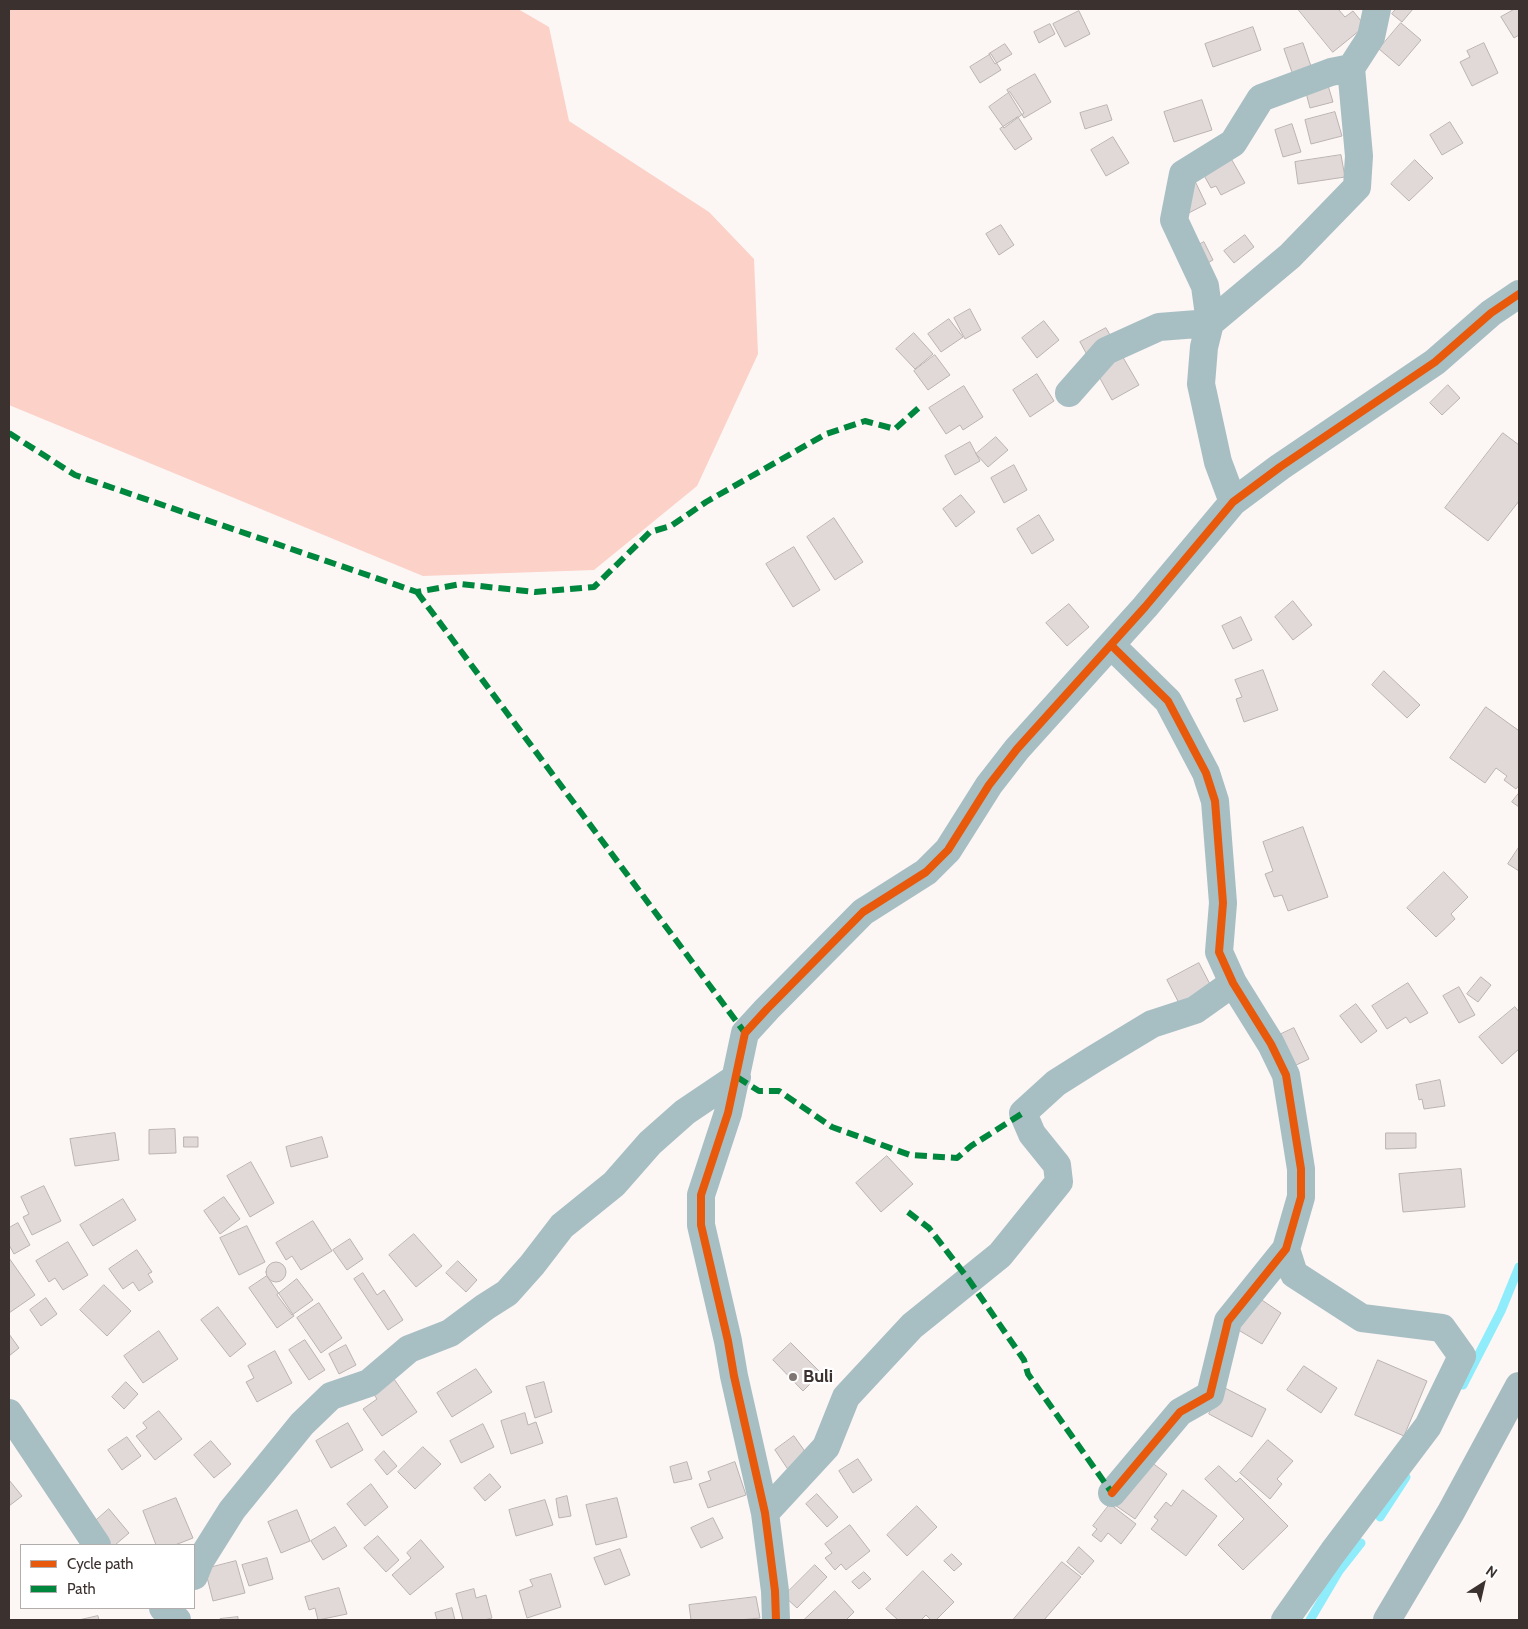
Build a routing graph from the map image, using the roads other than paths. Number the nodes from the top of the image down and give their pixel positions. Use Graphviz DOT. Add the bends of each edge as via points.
graph roads {
  1 [pos="1377,9"];
  2 [pos="1351,68"];
  3 [pos="1519,294"];
  4 [pos="1210,323"];
  5 [pos="1070,393"];
  6 [pos="1234,502"];
  7 [pos="1111,645"];
  8 [pos="1233,983"];
  9 [pos="737,1077"];
  10 [pos="1286,1249"];
  11 [pos="1519,1386"];
  12 [pos="9,1413"];
  13 [pos="1112,1493"];
  14 [pos="765,1513"];
  15 [pos="96,1544"];
  16 [pos="195,1574"];
  17 [pos="776,1620"];
  18 [pos="1285,1620"];
  19 [pos="1387,1620"];
  1 -- 2 [label="street" via="1371,38"];
  2 -- 4 [label="street" via="1359,156 1357,187 1290,256"];
  2 -- 4 [label="street" via="1260,98 1234,142 1183,174 1174,220 1204,286"];
  3 -- 6 [label="street" via="1491,313 1435,362"];
  4 -- 5 [label="street" via="1159,327 1106,351"];
  4 -- 6 [label="street" via="1201,384 1218,462"];
  6 -- 7 [label="street"];
  7 -- 8 [label="street" via="1168,702 1206,773 1215,801 1223,903 1219,952"];
  7 -- 9 [label="street" via="1017,749 989,785 948,850 926,872 863,912 745,1033"];
  8 -- 10 [label="street" via="1286,1075 1301,1168 1301,1197"];
  8 -- 14 [label="street" via="1195,1010 1152,1024 1086,1064 1056,1083 1023,1113 1032,1134 1057,1165 1059,1182 1000,1255 912,1326 846,1397 826,1447"];
  9 -- 14 [label="street" via="701,1195 701,1225"];
  9 -- 16 [label="street" via="685,1112 650,1143 614,1184 562,1226 508,1293 450,1333 409,1349 368,1383 331,1396 302,1424 232,1510"];
  10 -- 13 [label="street" via="1228,1321 1210,1395 1180,1412"];
  10 -- 18 [label="street" via="1294,1274 1362,1318 1442,1328 1462,1356 1428,1426"];
  11 -- 19 [label="main road" via="1451,1512"];
  12 -- 15 [label="street"];
  14 -- 17 [label="street"];
}
